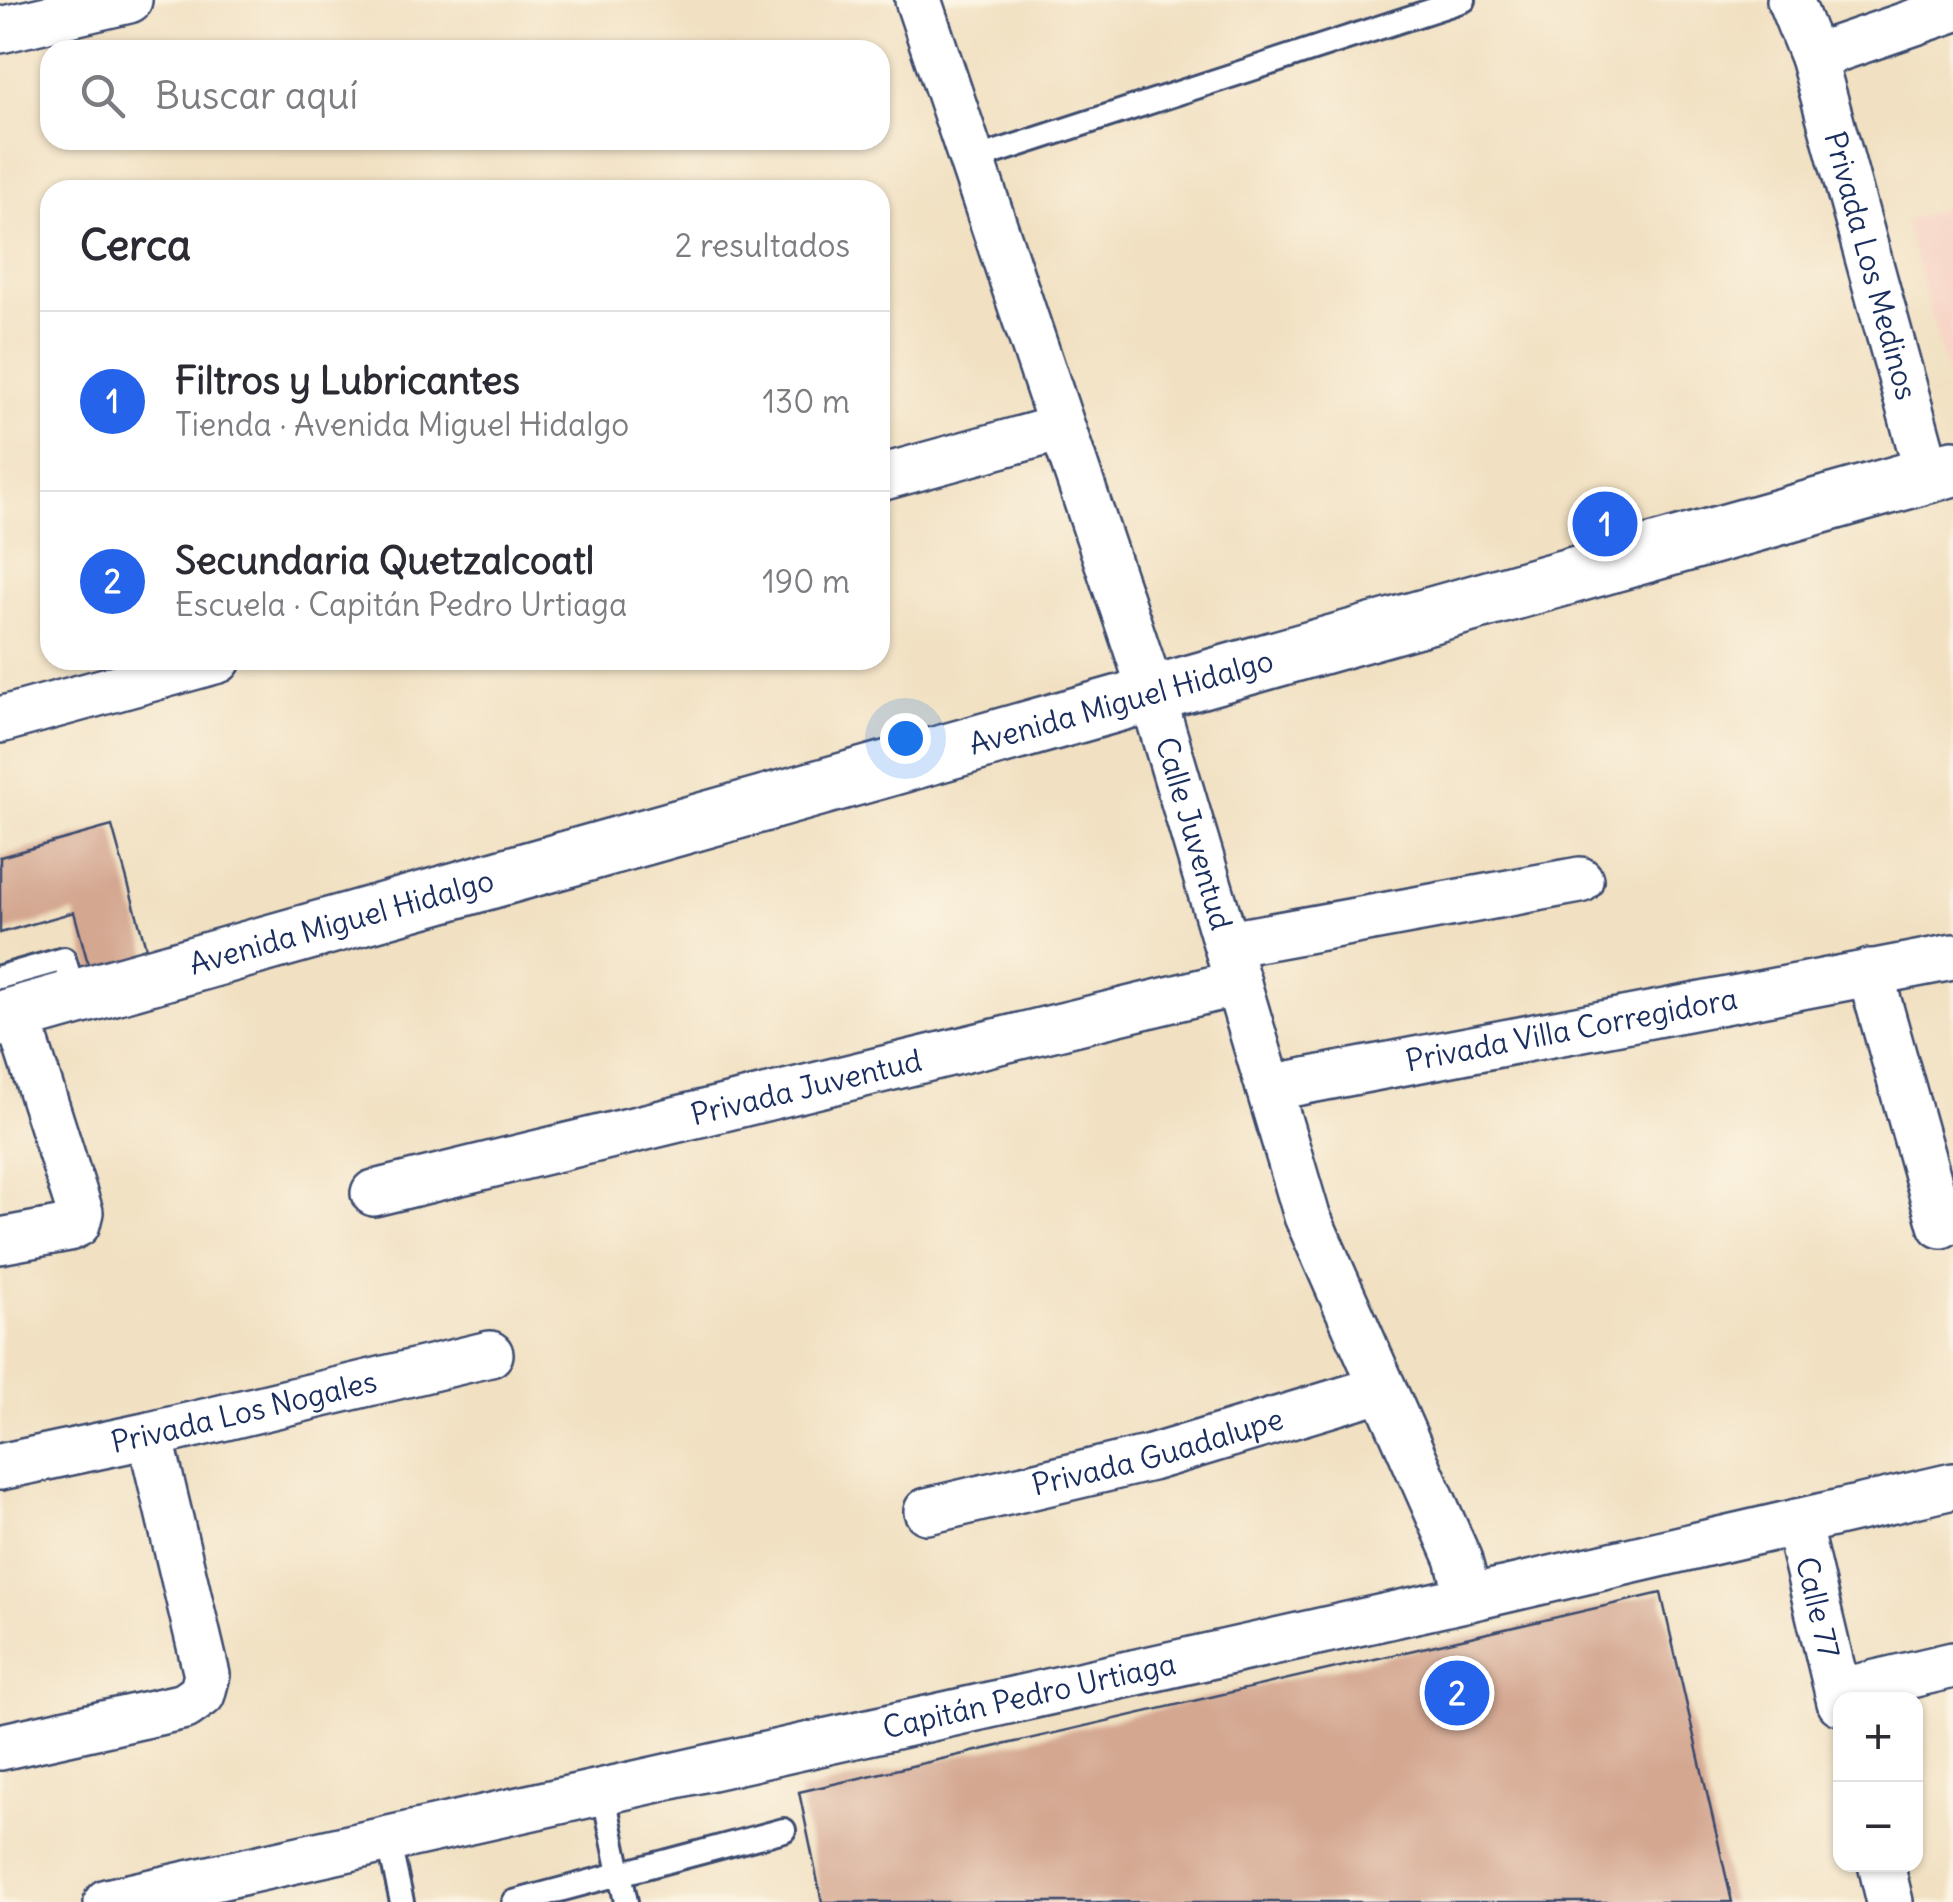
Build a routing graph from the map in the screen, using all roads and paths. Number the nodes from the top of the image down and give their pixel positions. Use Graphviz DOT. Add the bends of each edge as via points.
graph roads {
  1 [pos="918,0"];
  2 [pos="1464,0"];
  3 [pos="1790,0"];
  4 [pos="118,1"];
  5 [pos="1953,9"];
  6 [pos="0,30"];
  7 [pos="1813,58"];
  8 [pos="972,160"];
  9 [pos="1062,428"];
  10 [pos="1941,472"];
  11 [pos="890,475"];
  12 [pos="182,670"];
  13 [pos="1152,694"];
  14 [pos="0,720"];
  15 [pos="1580,880"];
  16 [pos="1953,956"];
  17 [pos="1233,963"];
  18 [pos="1870,972"];
  19 [pos="5,1003"];
  20 [pos="1269,1088"];
  21 [pos="374,1193"];
  22 [pos="1941,1225"];
  23 [pos="0,1241"];
  24 [pos="490,1354"];
  25 [pos="1383,1388"];
  26 [pos="150,1435"];
  27 [pos="0,1468"];
  28 [pos="1953,1486"];
  29 [pos="927,1511"];
  30 [pos="1797,1522"];
  31 [pos="1469,1598"];
  32 [pos="1953,1665"];
  33 [pos="1838,1692"];
  34 [pos="1857,1692"];
  35 [pos="0,1748"];
  36 [pos="603,1791"];
  37 [pos="784,1830"];
  38 [pos="388,1840"];
  39 [pos="1883,1872"];
  40 [pos="621,1875"];
  41 [pos="107,1902"];
  42 [pos="402,1902"];
  43 [pos="514,1902"];
  44 [pos="626,1902"];
  45 [pos="1890,1902"];
  1 -- 8 [label="street, Calle Juventud"];
  2 -- 8 [label="lane"];
  3 -- 7 [label="street, Privada Los Medinos"];
  4 -- 6 [label="street"];
  5 -- 7 [label="street"];
  7 -- 10 [label="street, Privada Los Medinos"];
  8 -- 9 [label="street, Calle Juventud"];
  9 -- 11 [label="street"];
  9 -- 13 [label="street, Calle Juventud"];
  10 -- 13 [label="street, Avenida Miguel Hidalgo"];
  12 -- 14 [label="street"];
  13 -- 17 [label="street, Calle Juventud"];
  13 -- 19 [label="street, Avenida Miguel Hidalgo" via="76,998"];
  15 -- 17 [label="street, Privada Juventud"];
  16 -- 18 [label="street, Privada Villa Corregidora"];
  17 -- 20 [label="street, Calle Juventud"];
  17 -- 21 [label="street, Privada Juventud"];
  18 -- 20 [label="street, Privada Villa Corregidora"];
  18 -- 22 [label="street"];
  19 -- 23 [label="street" via="80,1212 69,1228"];
  20 -- 25 [label="street, Calle Juventud" via="1307,1216"];
  24 -- 26 [label="street, Privada Los Nogales"];
  25 -- 29 [label="street, Privada Guadalupe" via="1151,1458"];
  25 -- 31 [label="street, Calle Juventud"];
  26 -- 27 [label="street, Privada Los Nogales"];
  26 -- 35 [label="street" via="206,1674 202,1694 185,1706"];
  28 -- 30 [label="street, Capitán Pedro Urtiaga"];
  30 -- 31 [label="street, Capitán Pedro Urtiaga"];
  30 -- 33 [label="street, Calle 77"];
  31 -- 36 [label="street, Capitán Pedro Urtiaga"];
  32 -- 34 [label="street, Calle 77"];
  36 -- 38 [label="street, Capitán Pedro Urtiaga"];
  36 -- 40 [label="lane"];
  37 -- 40 [label="lane"];
  38 -- 41 [label="street, Capitán Pedro Urtiaga"];
  38 -- 42 [label="lane"];
  39 -- 45 [label="street"];
  40 -- 43 [label="lane"];
  40 -- 44 [label="lane"];
}
